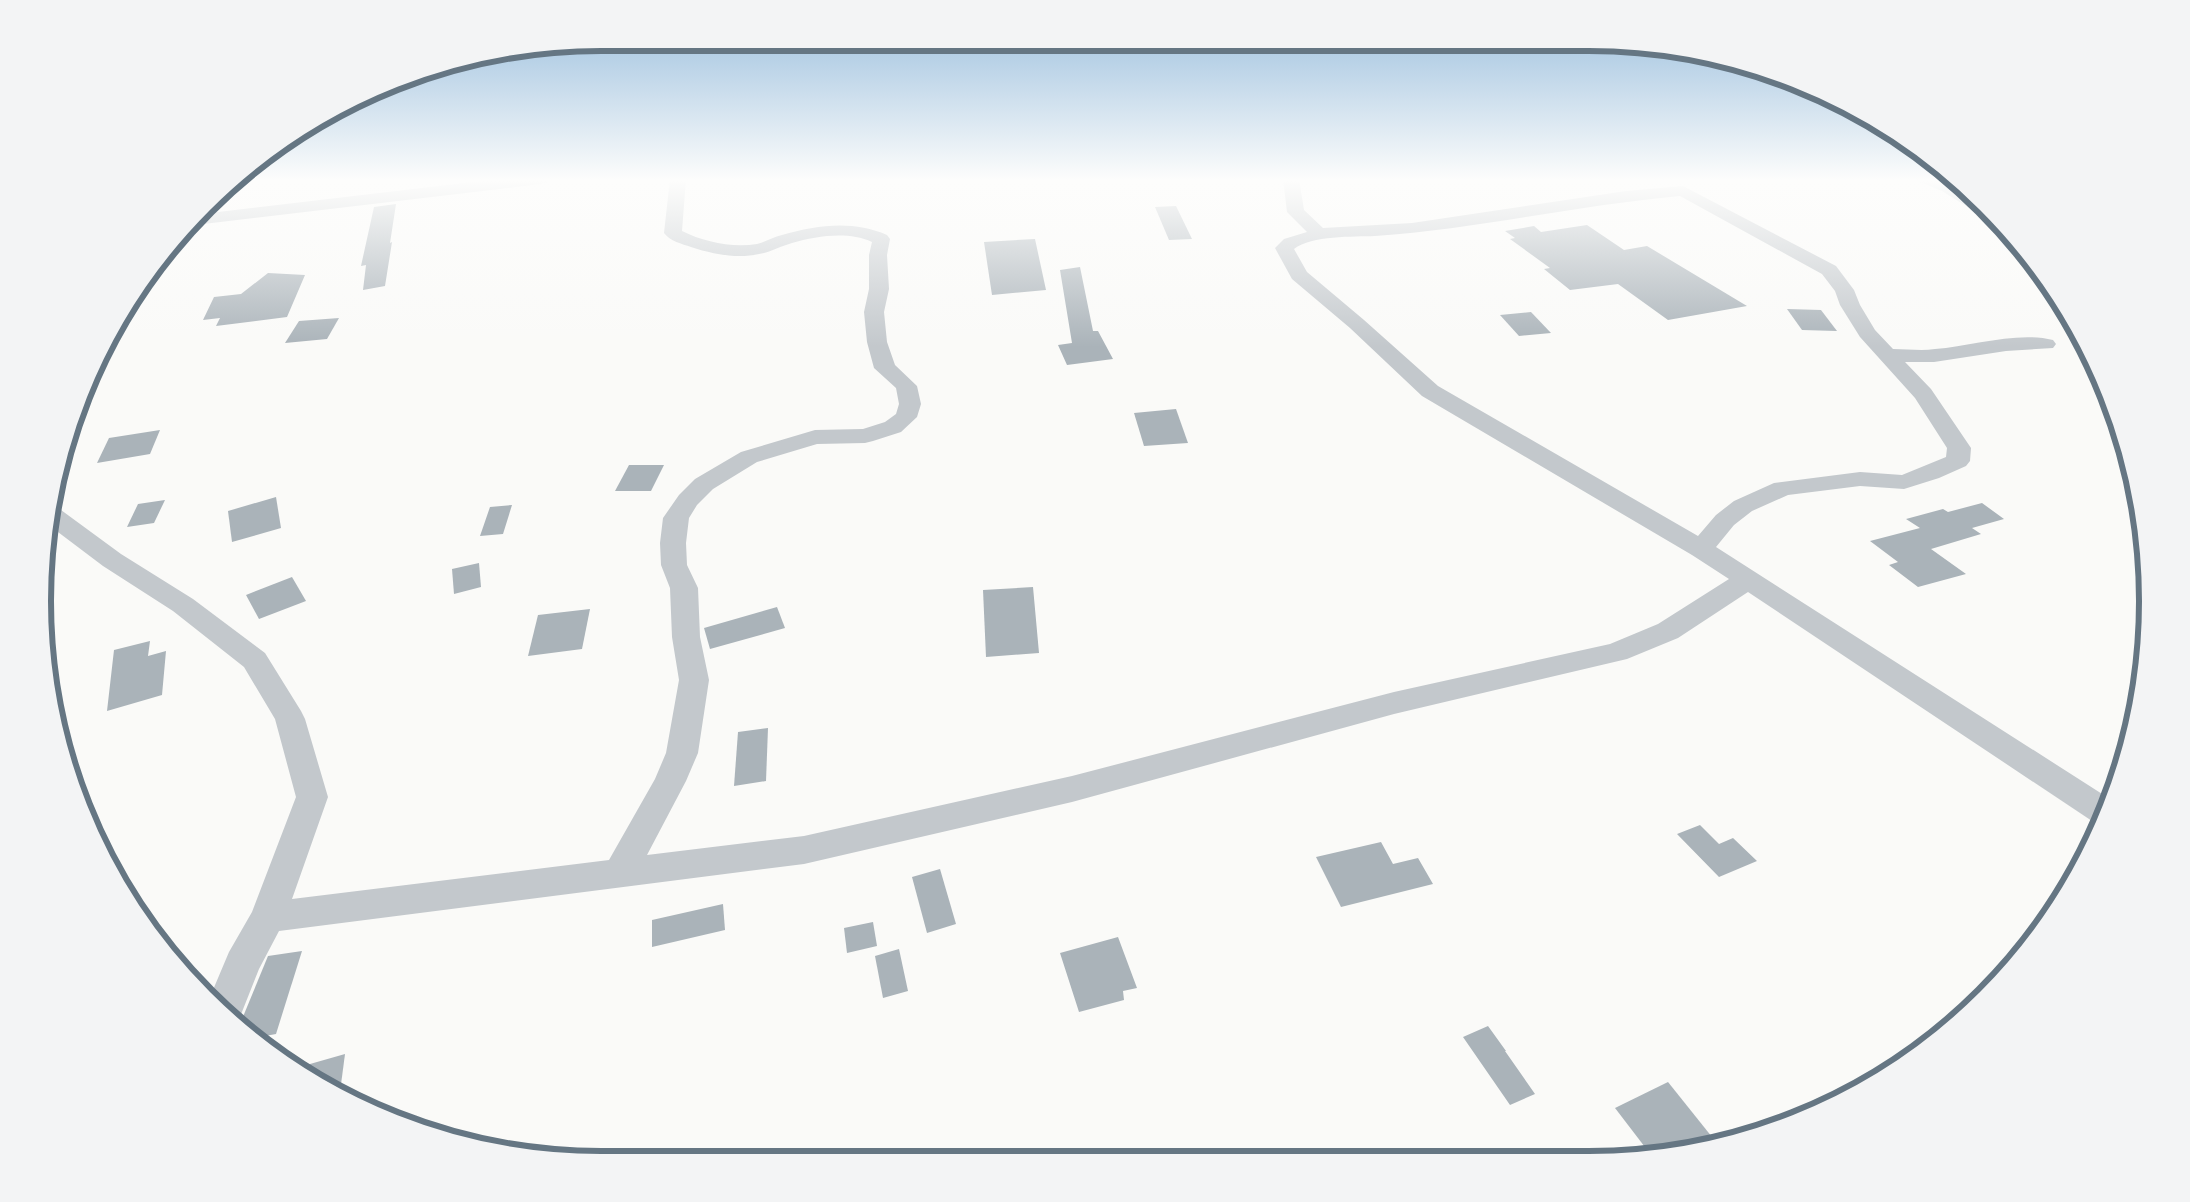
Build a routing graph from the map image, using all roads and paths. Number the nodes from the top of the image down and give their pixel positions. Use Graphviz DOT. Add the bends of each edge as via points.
graph roads {
  1 [pos="675,235"];
  2 [pos="807,235"];
  3 [pos="873,235"];
  4 [pos="1315,235"];
  5 [pos="1764,235"];
  6 [pos="2046,344"];
  7 [pos="1887,355"];
  8 [pos="58,519"];
  9 [pos="1701,549"];
  10 [pos="1747,580"];
  11 [pos="2098,808"];
  12 [pos="620,873"];
  13 [pos="268,917"];
  14 [pos="227,1003"];
  1 -- 2 [label="street" via="688,242 736,250 758,249"];
  3 -- 12 [label="street" via="881,239 882,245 878,255 879,289 874,312 877,342 885,368 906,386 910,404 906,417 893,428 865,436 815,437 749,457 704,484 676,518 674,565 684,588 686,637 694,680 682,753"];
  4 -- 9 [label="street" via="1284,248 1299,275 1430,391"];
  5 -- 7 [label="street" via="1829,270 1844,290 1867,333"];
  6 -- 7 [label="street" via="2006,345 1934,356"];
  7 -- 9 [label="street" via="1923,394 1959,448 1958,461 1904,482 1860,479 1783,488 1743,506"];
  8 -- 13 [label="street" via="112,560 184,605 255,660 290,719 312,796"];
  9 -- 10 [label="street"];
  10 -- 11 [label="street"];
  10 -- 12 [label="street" via="1668,631 1617,652 1394,703 1072,789 814,848"];
  12 -- 13 [label="street"];
  13 -- 14 [label="street" via="242,964"];
}
